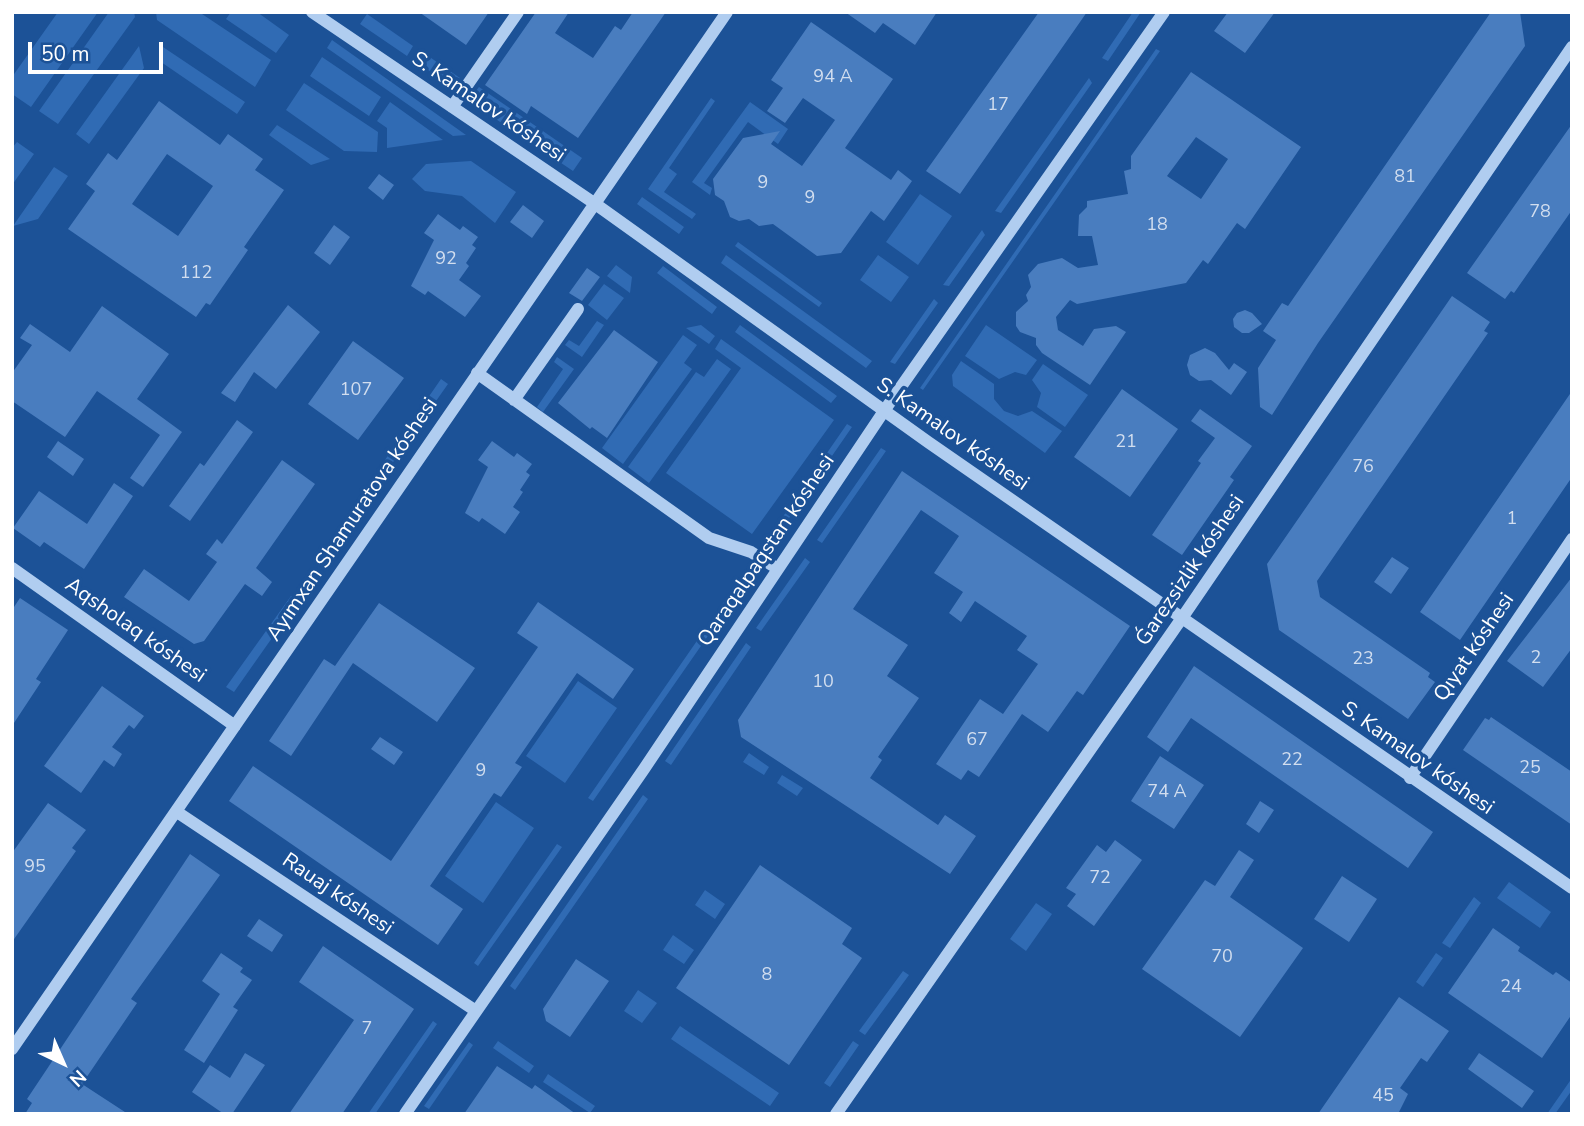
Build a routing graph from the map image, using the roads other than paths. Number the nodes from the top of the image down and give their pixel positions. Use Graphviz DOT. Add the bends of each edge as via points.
graph roads {
  1 [pos="312,12"];
  2 [pos="518,12"];
  3 [pos="727,12"];
  4 [pos="1164,12"];
  5 [pos="1572,47"];
  6 [pos="452,107"];
  7 [pos="594,203"];
  8 [pos="578,309"];
  9 [pos="477,373"];
  10 [pos="514,400"];
  11 [pos="884,411"];
  12 [pos="1572,539"];
  13 [pos="12,568"];
  14 [pos="778,569"];
  15 [pos="1182,618"];
  16 [pos="235,726"];
  17 [pos="1410,778"];
  18 [pos="177,812"];
  19 [pos="1572,888"];
  20 [pos="476,1011"];
  21 [pos="12,1049"];
  22 [pos="405,1114"];
  23 [pos="836,1114"];
  1 -- 6 [label="street, S. Kamalov kóshesi"];
  2 -- 6 [label="street"];
  3 -- 7 [label="street, Ayımxan Shamuratova kóshesi"];
  4 -- 11 [label="street, Qaraqalpaqstan kóshesi"];
  5 -- 15 [label="street, Ǵarezsizlik kóshesi"];
  6 -- 7 [label="street, S. Kamalov kóshesi"];
  7 -- 9 [label="street, Ayımxan Shamuratova kóshesi"];
  7 -- 11 [label="street, S. Kamalov kóshesi"];
  8 -- 10 [label="street"];
  9 -- 10 [label="street"];
  9 -- 16 [label="street, Ayımxan Shamuratova kóshesi"];
  10 -- 14 [label="street" via="709,538 751,552"];
  11 -- 14 [label="street, Qaraqalpaqstan kóshesi"];
  11 -- 15 [label="street, S. Kamalov kóshesi"];
  12 -- 17 [label="street, Qıyat kóshesi"];
  13 -- 16 [label="street, Aqsholaq kóshesi"];
  14 -- 20 [label="street, Qaraqalpaqstan kóshesi"];
  15 -- 17 [label="street, S. Kamalov kóshesi"];
  15 -- 23 [label="street, Ǵarezsizlik kóshesi"];
  16 -- 18 [label="street, Ayımxan Shamuratova kóshesi"];
  17 -- 19 [label="street, S. Kamalov kóshesi"];
  18 -- 20 [label="street, Rauaj kóshesi"];
  18 -- 21 [label="street, Ayımxan Shamuratova kóshesi"];
  20 -- 22 [label="street, Qaraqalpaqstan kóshesi"];
}
